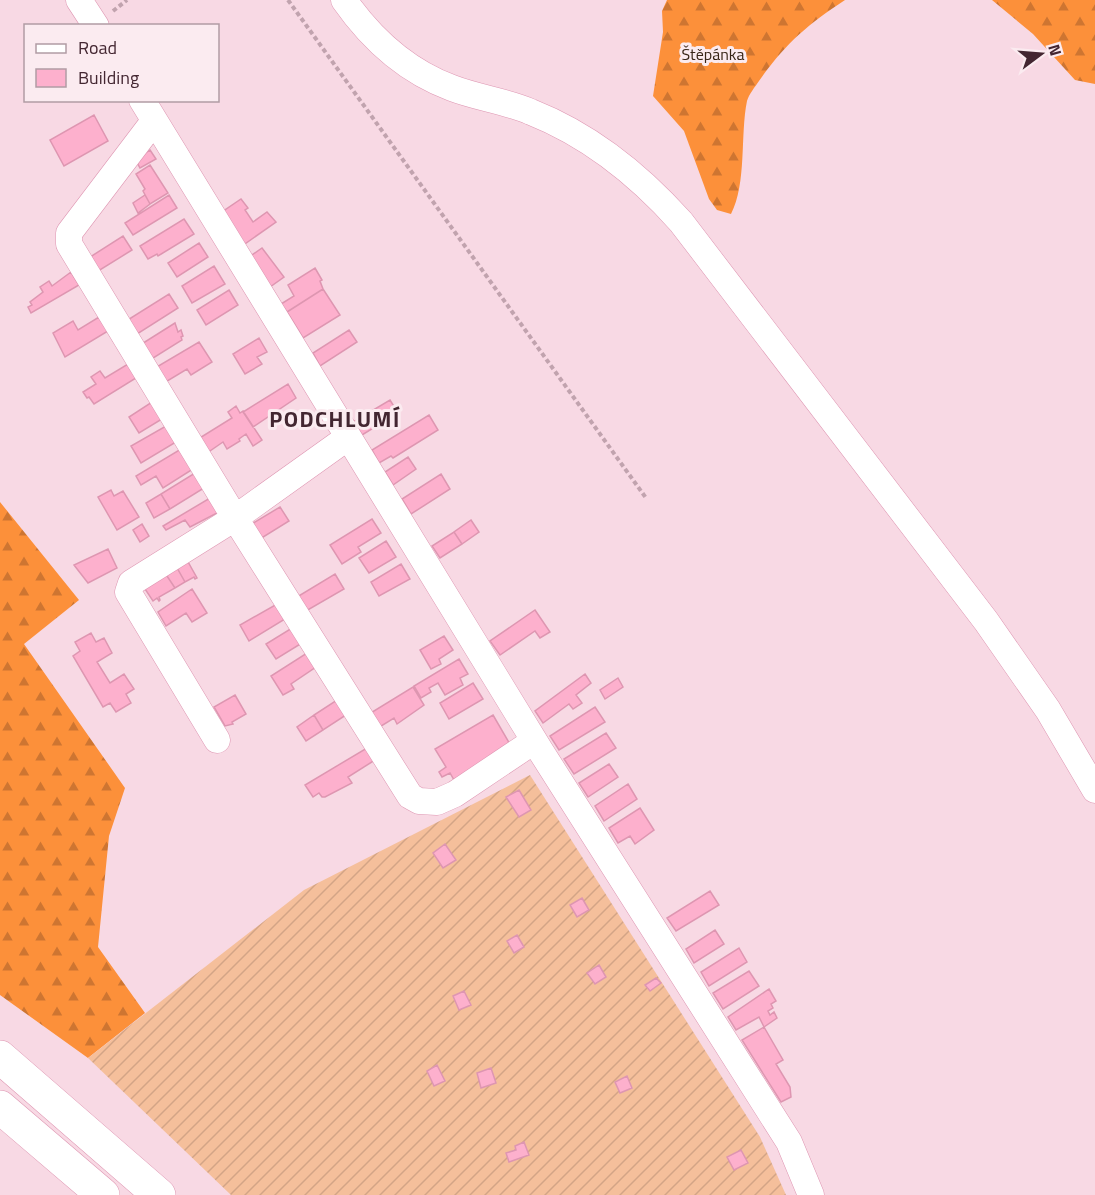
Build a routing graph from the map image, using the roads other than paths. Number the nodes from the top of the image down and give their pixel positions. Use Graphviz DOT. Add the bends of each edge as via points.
graph roads {
  1 [pos="79,0"];
  2 [pos="344,0"];
  3 [pos="95,24"];
  4 [pos="148,111"];
  5 [pos="347,438"];
  6 [pos="235,518"];
  7 [pos="217,740"];
  8 [pos="534,741"];
  9 [pos="1095,790"];
  10 [pos="0,1057"];
  11 [pos="0,1107"];
  12 [pos="103,1195"];
  13 [pos="159,1195"];
  14 [pos="811,1195"];
  1 -- 3 [label="street"];
  2 -- 9 [label="street" via="381,45 416,71 453,88 530,111 563,127 623,166 663,202 986,621 1048,710"];
  4 -- 5 [label="street"];
  4 -- 6 [label="street" via="69,232 69,244"];
  5 -- 6 [label="street"];
  5 -- 8 [label="street"];
  6 -- 7 [label="street" via="130,583 128,592"];
  6 -- 8 [label="street" via="410,796 418,801 436,802 455,794"];
  8 -- 14 [label="street" via="789,1142"];
  10 -- 13 [label="highway"];
  11 -- 12 [label="highway"];
}
